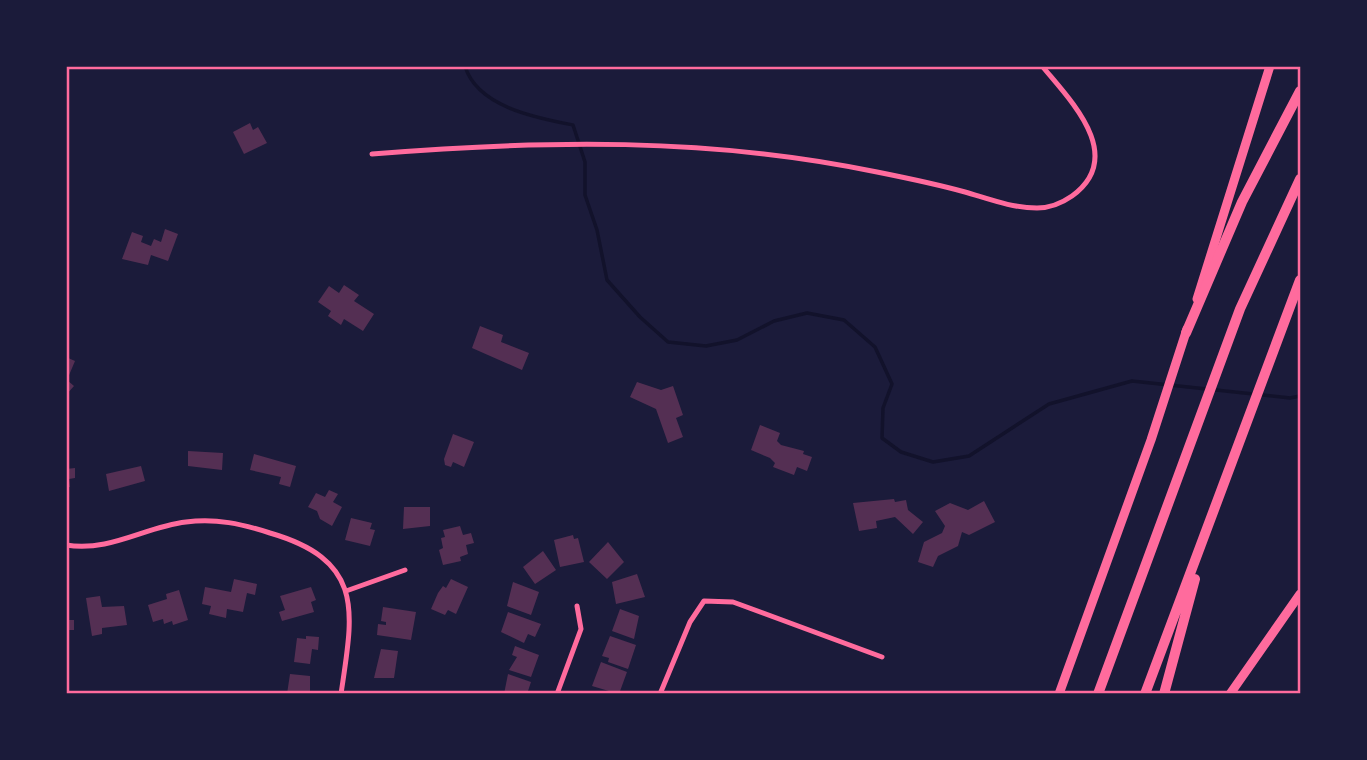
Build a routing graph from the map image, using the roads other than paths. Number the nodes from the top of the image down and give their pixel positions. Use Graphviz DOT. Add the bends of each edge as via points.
graph roads {
  1 [pos="1042,66"];
  2 [pos="1270,66"];
  3 [pos="1300,91"];
  4 [pos="372,154"];
  5 [pos="1300,179"];
  6 [pos="1300,280"];
  7 [pos="1186,333"];
  8 [pos="1205,541"];
  9 [pos="66,545"];
  10 [pos="405,570"];
  11 [pos="346,591"];
  12 [pos="1300,594"];
  13 [pos="577,606"];
  14 [pos="882,657"];
  15 [pos="341,694"];
  16 [pos="557,694"];
  17 [pos="660,694"];
  18 [pos="1059,694"];
  19 [pos="1098,694"];
  20 [pos="1145,694"];
  21 [pos="1164,694"];
  22 [pos="1230,694"];
  1 -- 4 [label="street" via="1090,128 1093,157 1086,179 1071,197 1037,208 806,159 697,147 558,142"];
  2 -- 7 [label="main road"];
  3 -- 7 [label="highway" via="1242,202"];
  5 -- 19 [label="highway" via="1231,334"];
  6 -- 8 [label="highway"];
  7 -- 18 [label="main road"];
  8 -- 20 [label="highway"];
  8 -- 21 [label="highway"];
  9 -- 11 [label="street" via="108,545 185,522 231,522 310,548 332,566"];
  10 -- 11 [label="street"];
  11 -- 15 [label="street" via="351,625"];
  12 -- 22 [label="main road"];
  13 -- 16 [label="street" via="580,629"];
  14 -- 17 [label="street" via="733,601 704,601 690,622"];
}
